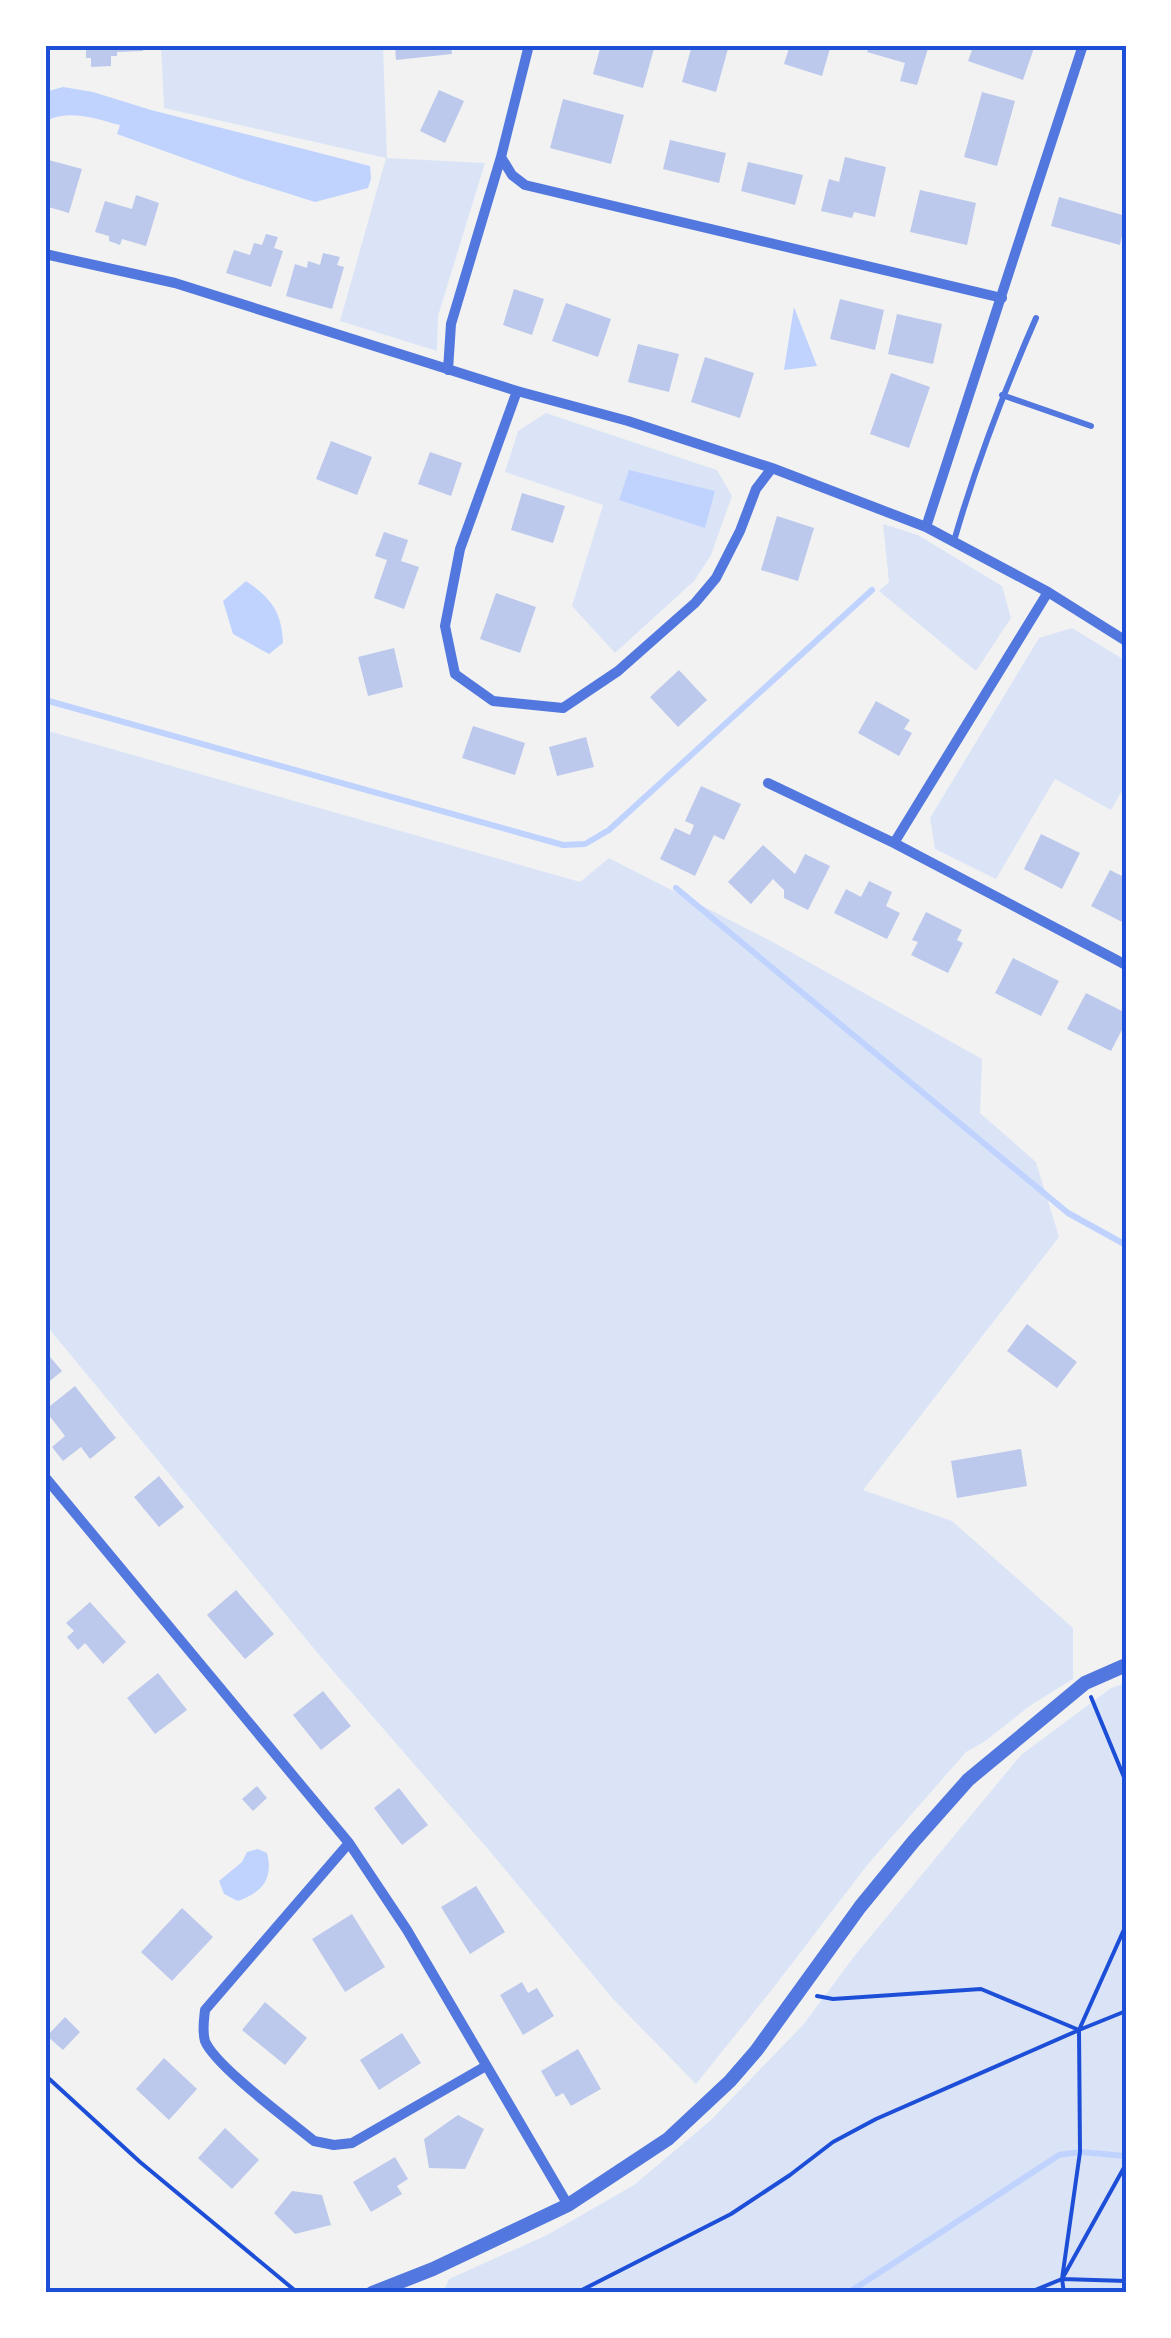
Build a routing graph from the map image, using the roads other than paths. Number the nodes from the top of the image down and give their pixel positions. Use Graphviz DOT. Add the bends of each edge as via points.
graph roads {
  1 [pos="530,45"];
  2 [pos="1083,45"];
  3 [pos="501,157"];
  4 [pos="45,254"];
  5 [pos="1002,298"];
  6 [pos="1036,318"];
  7 [pos="448,370"];
  8 [pos="517,391"];
  9 [pos="1002,395"];
  10 [pos="1092,426"];
  11 [pos="772,468"];
  12 [pos="926,528"];
  13 [pos="954,541"];
  14 [pos="1048,592"];
  15 [pos="1126,641"];
  16 [pos="768,783"];
  17 [pos="894,843"];
  18 [pos="1126,964"];
  19 [pos="45,1477"];
  20 [pos="1126,1664"];
  21 [pos="349,1843"];
  22 [pos="486,2066"];
  23 [pos="568,2205"];
  24 [pos="372,2293"];
  1 -- 3 [label="street"];
  2 -- 5 [label="street"];
  3 -- 5 [label="street" via="525,185"];
  3 -- 7 [label="street" via="451,324"];
  4 -- 7 [label="street" via="175,284"];
  5 -- 12 [label="street"];
  6 -- 9 [label="lane"];
  7 -- 8 [label="street"];
  8 -- 11 [label="street"];
  8 -- 11 [label="street" via="460,549 445,626 455,674 493,700 563,708 618,671 716,578"];
  9 -- 10 [label="lane"];
  9 -- 13 [label="lane"];
  11 -- 12 [label="street"];
  12 -- 13 [label="street"];
  13 -- 14 [label="street"];
  14 -- 15 [label="street"];
  14 -- 17 [label="street"];
  16 -- 17 [label="street"];
  17 -- 18 [label="street"];
  19 -- 21 [label="street"];
  20 -- 23 [label="street" via="1085,1683 968,1780 860,1907 756,2051 700,2111"];
  21 -- 22 [label="street"];
  21 -- 22 [label="street" via="206,2010 203,2029 217,2059 314,2141 334,2146 352,2143"];
  22 -- 23 [label="street"];
  23 -- 24 [label="street"];
}
